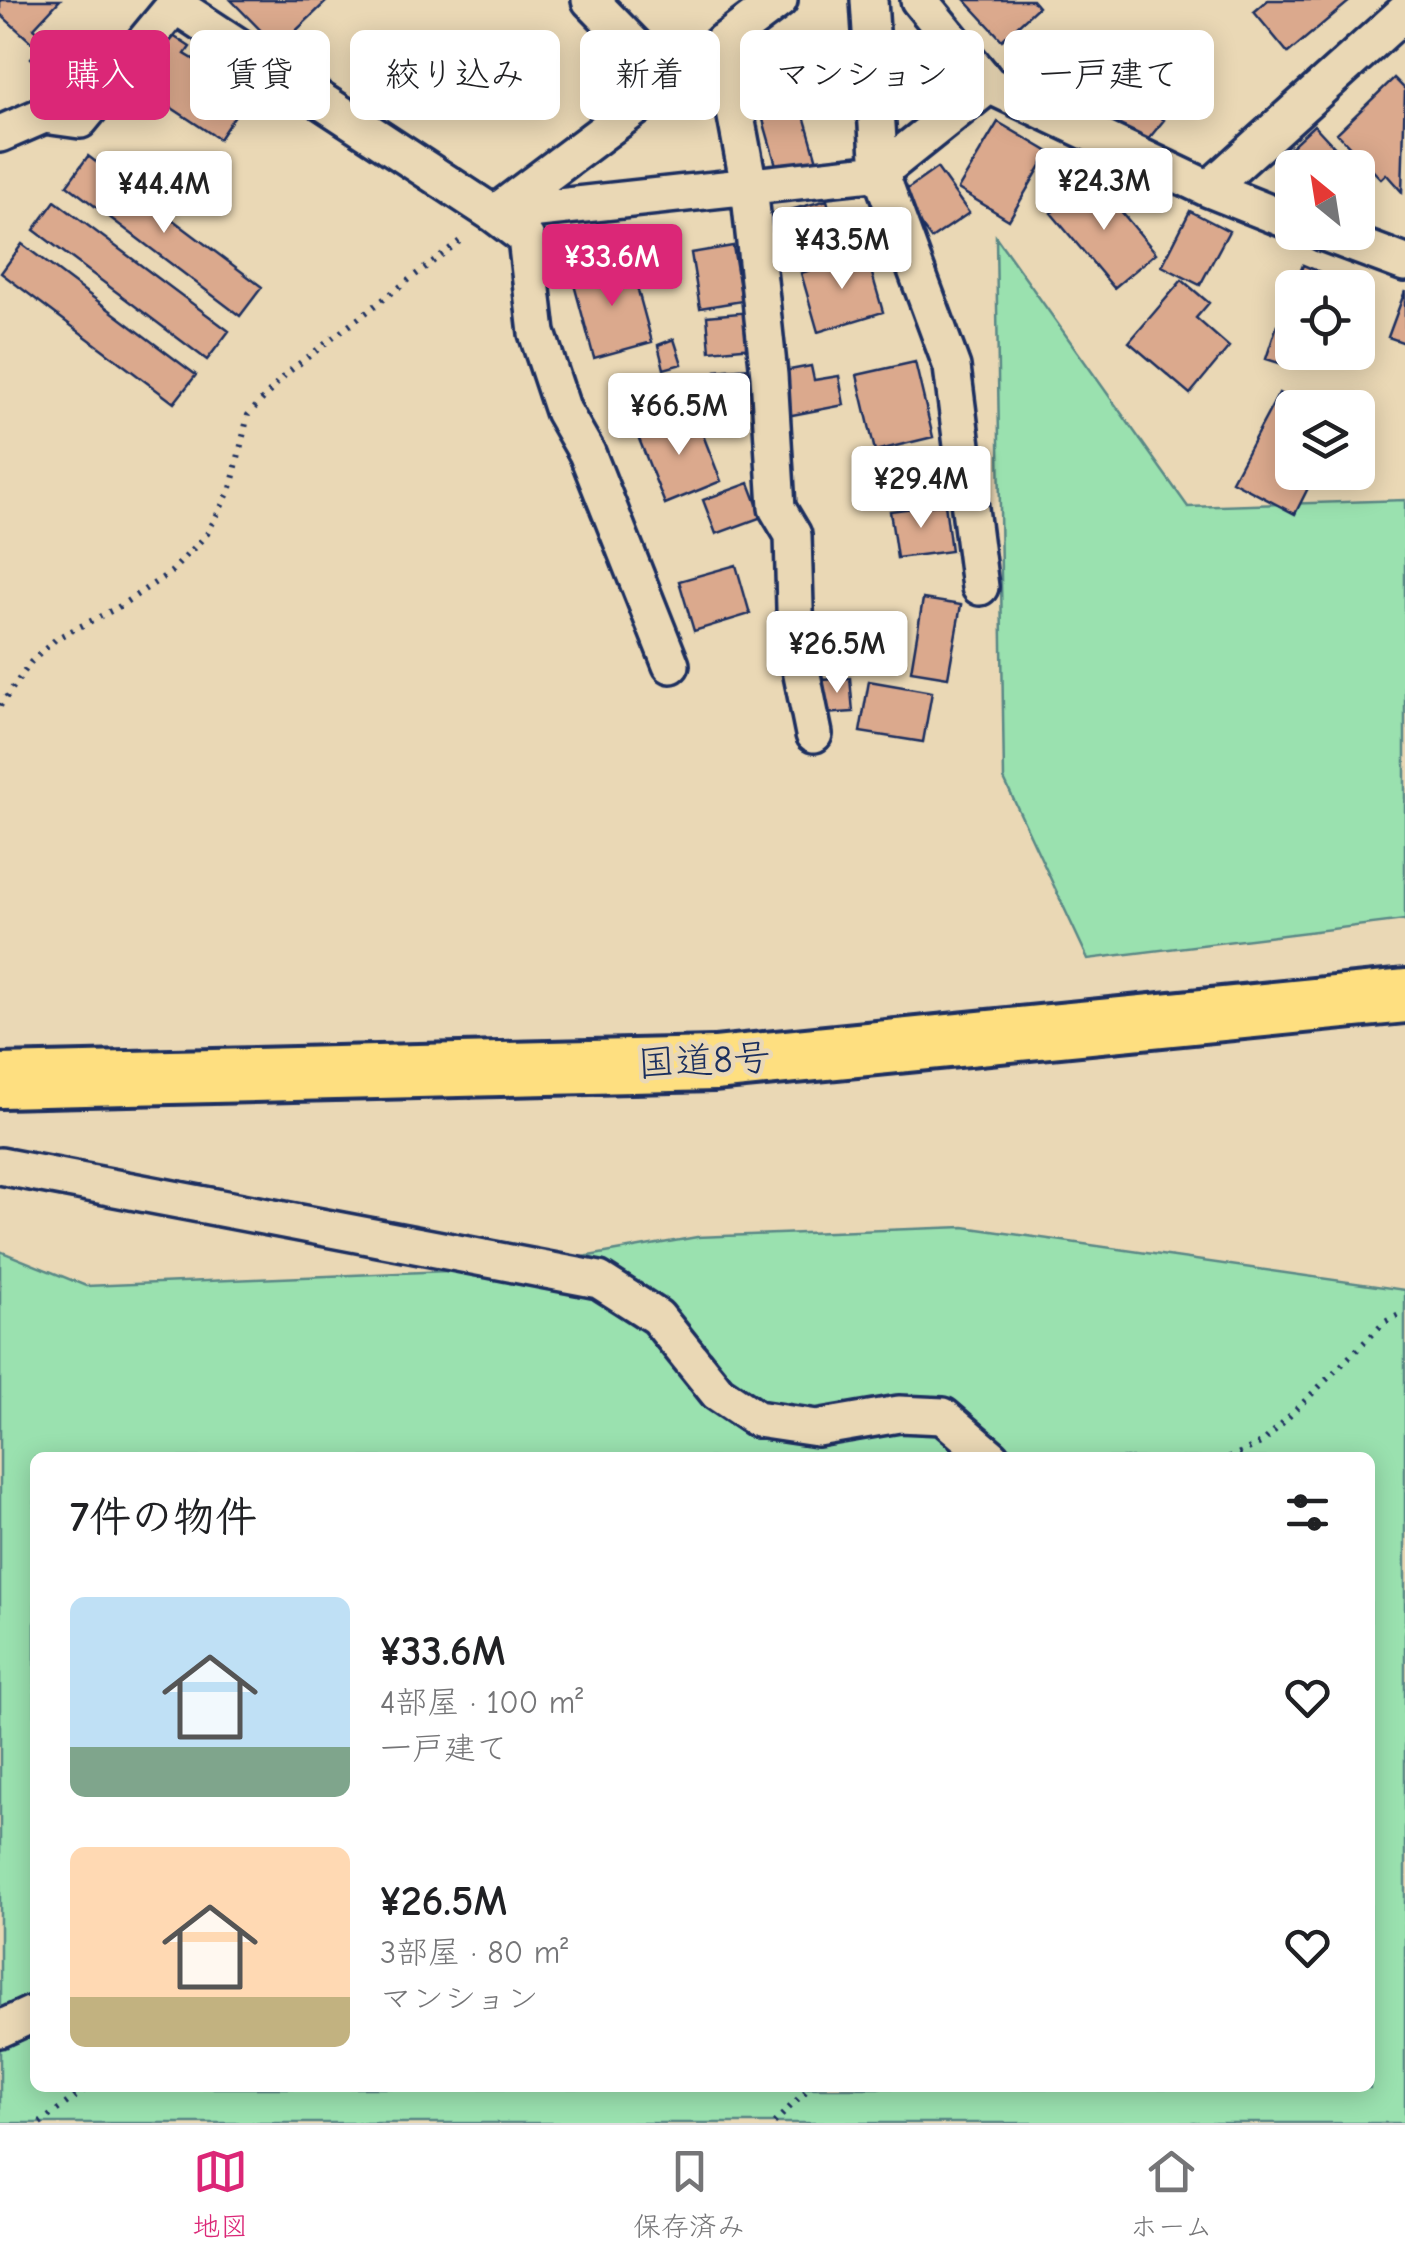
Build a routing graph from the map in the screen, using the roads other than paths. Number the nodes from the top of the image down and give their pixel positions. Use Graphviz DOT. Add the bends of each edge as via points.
graph roads {
  1 [pos="590,0"];
  2 [pos="779,0"];
  3 [pos="869,0"];
  4 [pos="918,0"];
  5 [pos="177,3"];
  6 [pos="1405,12"];
  7 [pos="619,30"];
  8 [pos="722,42"];
  9 [pos="989,85"];
  10 [pos="619,120"];
  11 [pos="0,134"];
  12 [pos="880,172"];
  13 [pos="749,186"];
  14 [pos="1208,189"];
  15 [pos="494,214"];
  16 [pos="1275,215"];
  17 [pos="1369,250"];
  18 [pos="1405,264"];
  19 [pos="980,587"];
  20 [pos="670,666"];
  21 [pos="814,734"];
  22 [pos="1405,996"];
  23 [pos="0,1081"];
  24 [pos="0,1166"];
  25 [pos="985,1452"];
  26 [pos="30,2015"];
  27 [pos="0,2029"];
  1 -- 7 [label="street"];
  2 -- 8 [label="street"];
  3 -- 12 [label="street"];
  4 -- 9 [label="street"];
  5 -- 11 [label="street" via="80,120 44,115"];
  5 -- 15 [label="street"];
  6 -- 14 [label="street"];
  8 -- 13 [label="street"];
  9 -- 12 [label="street"];
  9 -- 14 [label="street"];
  10 -- 15 [label="street"];
  12 -- 13 [label="street"];
  12 -- 19 [label="street" via="952,367"];
  13 -- 15 [label="street"];
  13 -- 21 [label="street" via="776,508 793,535 796,645"];
  14 -- 16 [label="street"];
  15 -- 20 [label="street" via="526,238 536,333"];
  17 -- 18 [label="street"];
  22 -- 23 [label="highway, 国道8号" via="714,1064"];
  24 -- 25 [label="street" via="600,1280 657,1317 718,1393 757,1419 817,1428 900,1414 943,1416"];
  26 -- 27 [label="street"];
}
